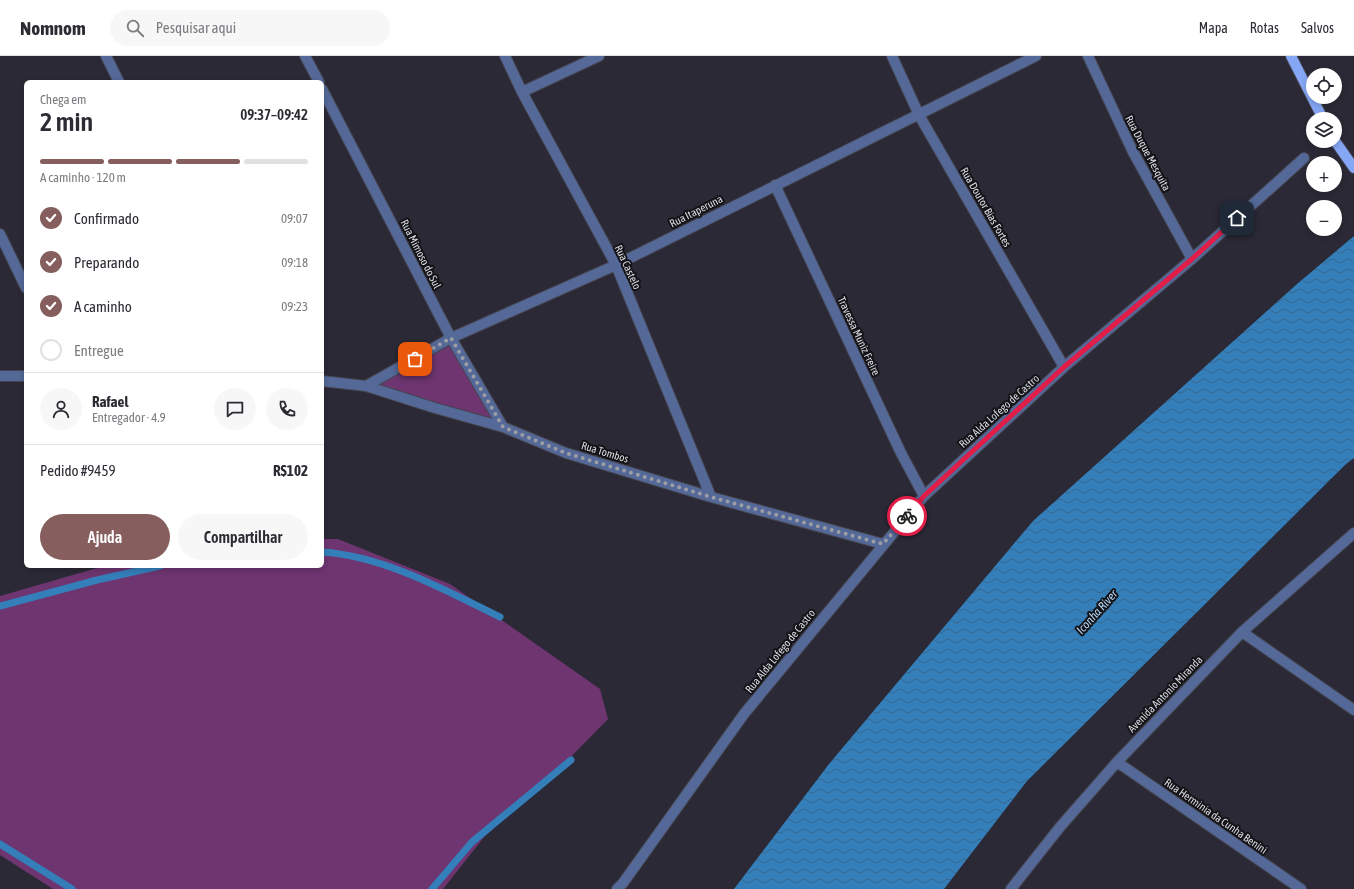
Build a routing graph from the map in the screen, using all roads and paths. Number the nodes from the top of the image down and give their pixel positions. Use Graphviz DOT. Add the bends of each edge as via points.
graph roads {
  1 [pos="106,56"];
  2 [pos="305,56"];
  3 [pos="505,56"];
  4 [pos="599,56"];
  5 [pos="892,56"];
  6 [pos="1036,56"];
  7 [pos="1088,56"];
  8 [pos="1291,56"];
  9 [pos="118,80"];
  10 [pos="318,80"];
  11 [pos="324,92"];
  12 [pos="522,92"];
  13 [pos="1319,112"];
  14 [pos="918,115"];
  15 [pos="1340,148"];
  16 [pos="1304,158"];
  17 [pos="1354,168"];
  18 [pos="775,185"];
  19 [pos="0,234"];
  20 [pos="1192,259"];
  21 [pos="616,265"];
  22 [pos="24,284"];
  23 [pos="451,338"];
  24 [pos="1064,367"];
  25 [pos="0,376"];
  26 [pos="24,376"];
  27 [pos="324,381"];
  28 [pos="366,386"];
  29 [pos="503,427"];
  30 [pos="924,496"];
  31 [pos="711,497"];
  32 [pos="1354,533"];
  33 [pos="883,544"];
  34 [pos="1242,632"];
  35 [pos="1354,710"];
  36 [pos="1117,762"];
  37 [pos="617,889"];
  38 [pos="1011,889"];
  39 [pos="1301,889"];
  1 -- 9 [label="street"];
  2 -- 10 [label="street"];
  3 -- 12 [label="street, Rua Castelo"];
  4 -- 12 [label="street"];
  5 -- 14 [label="street, Rua Doutor Bias Fortes"];
  6 -- 14 [label="street, Rua Itaperuna"];
  7 -- 20 [label="street, Rua Duque Mesquita" via="1132,150"];
  8 -- 13 [label="main road"];
  11 -- 23 [label="street, Rua Mimoso do Sul"];
  12 -- 21 [label="street, Rua Castelo"];
  14 -- 18 [label="street, Rua Itaperuna"];
  14 -- 24 [label="street, Rua Doutor Bias Fortes"];
  15 -- 17 [label="main road"];
  16 -- 20 [label="street, Rua Alda Lofego de Castro"];
  18 -- 21 [label="street, Rua Itaperuna"];
  18 -- 30 [label="street, Travessa Muniz Freire"];
  19 -- 22 [label="street"];
  20 -- 24 [label="street, Rua Alda Lofego de Castro"];
  21 -- 23 [label="street, Rua Itaperuna"];
  21 -- 31 [label="street, Rua Castelo"];
  23 -- 28 [label="street, Rua Itaperuna"];
  23 -- 29 [label="street, Rua Mimoso do Sul"];
  24 -- 30 [label="street, Rua Alda Lofego de Castro"];
  25 -- 26 [label="street"];
  27 -- 28 [label="street, Rua Tombos"];
  28 -- 29 [label="street, Rua Tombos"];
  29 -- 31 [label="street, Rua Tombos" via="566,453"];
  30 -- 33 [label="street, Rua Alda Lofego de Castro"];
  31 -- 33 [label="street, Rua Tombos"];
  32 -- 34 [label="street, Avenida Antonio Miranda"];
  33 -- 37 [label="street, Rua Alda Lofego de Castro" via="744,714"];
  34 -- 35 [label="street"];
  34 -- 36 [label="street, Avenida Antonio Miranda"];
  36 -- 38 [label="street, Avenida Antonio Miranda" via="1060,827"];
  36 -- 39 [label="street, Rua Herminia da Cunha Benini"];
}
